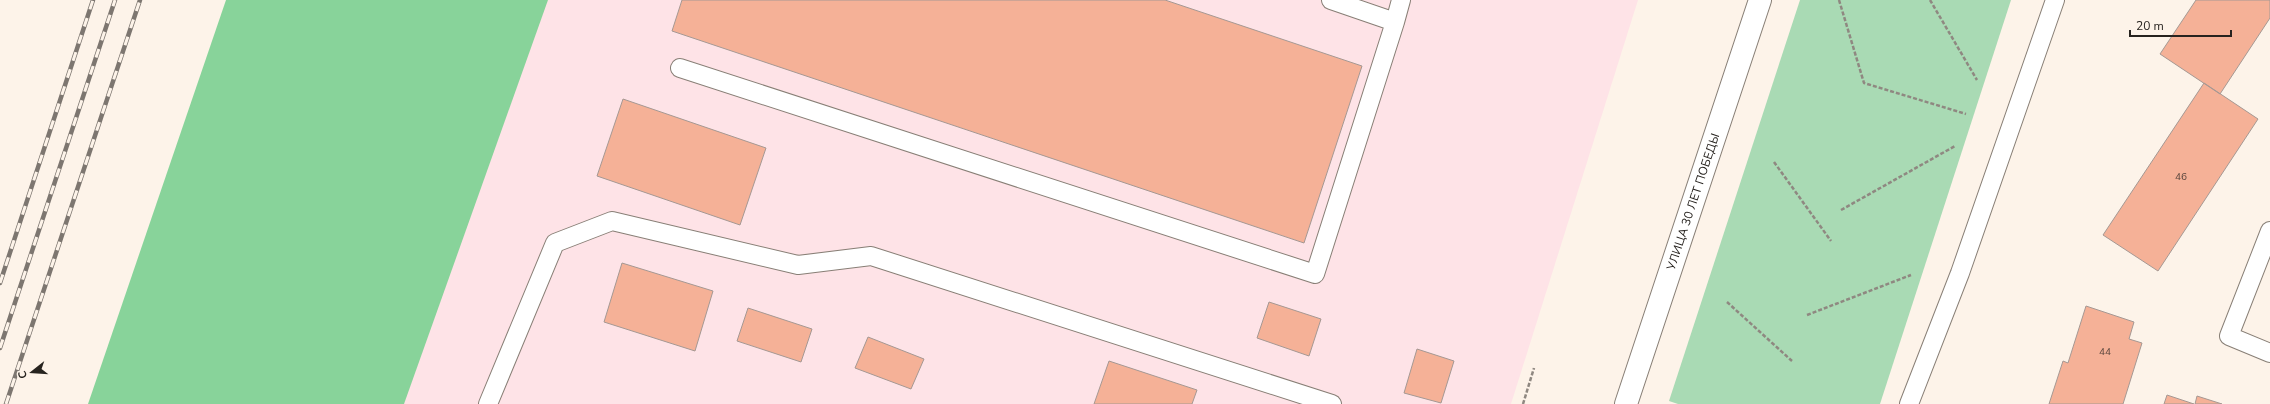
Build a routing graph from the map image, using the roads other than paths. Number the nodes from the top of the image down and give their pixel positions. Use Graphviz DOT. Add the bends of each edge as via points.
graph roads {
  1 [pos="1331,0"];
  2 [pos="1401,0"];
  3 [pos="1760,0"];
  4 [pos="2055,0"];
  5 [pos="1395,22"];
  6 [pos="680,68"];
  7 [pos="2270,231"];
  8 [pos="2270,353"];
  9 [pos="488,404"];
  10 [pos="1332,404"];
  11 [pos="1626,404"];
  12 [pos="1909,404"];
  1 -- 5 [label="lane"];
  2 -- 5 [label="lane"];
  3 -- 11 [label="street, УЛИЦА 30 ЛЕТ ПОБЕДЫ"];
  4 -- 12 [label="lane" via="1960,273"];
  5 -- 6 [label="lane" via="1315,274"];
  7 -- 8 [label="lane" via="2229,336"];
  9 -- 10 [label="lane" via="555,244 612,221 798,265 871,256"];
}
